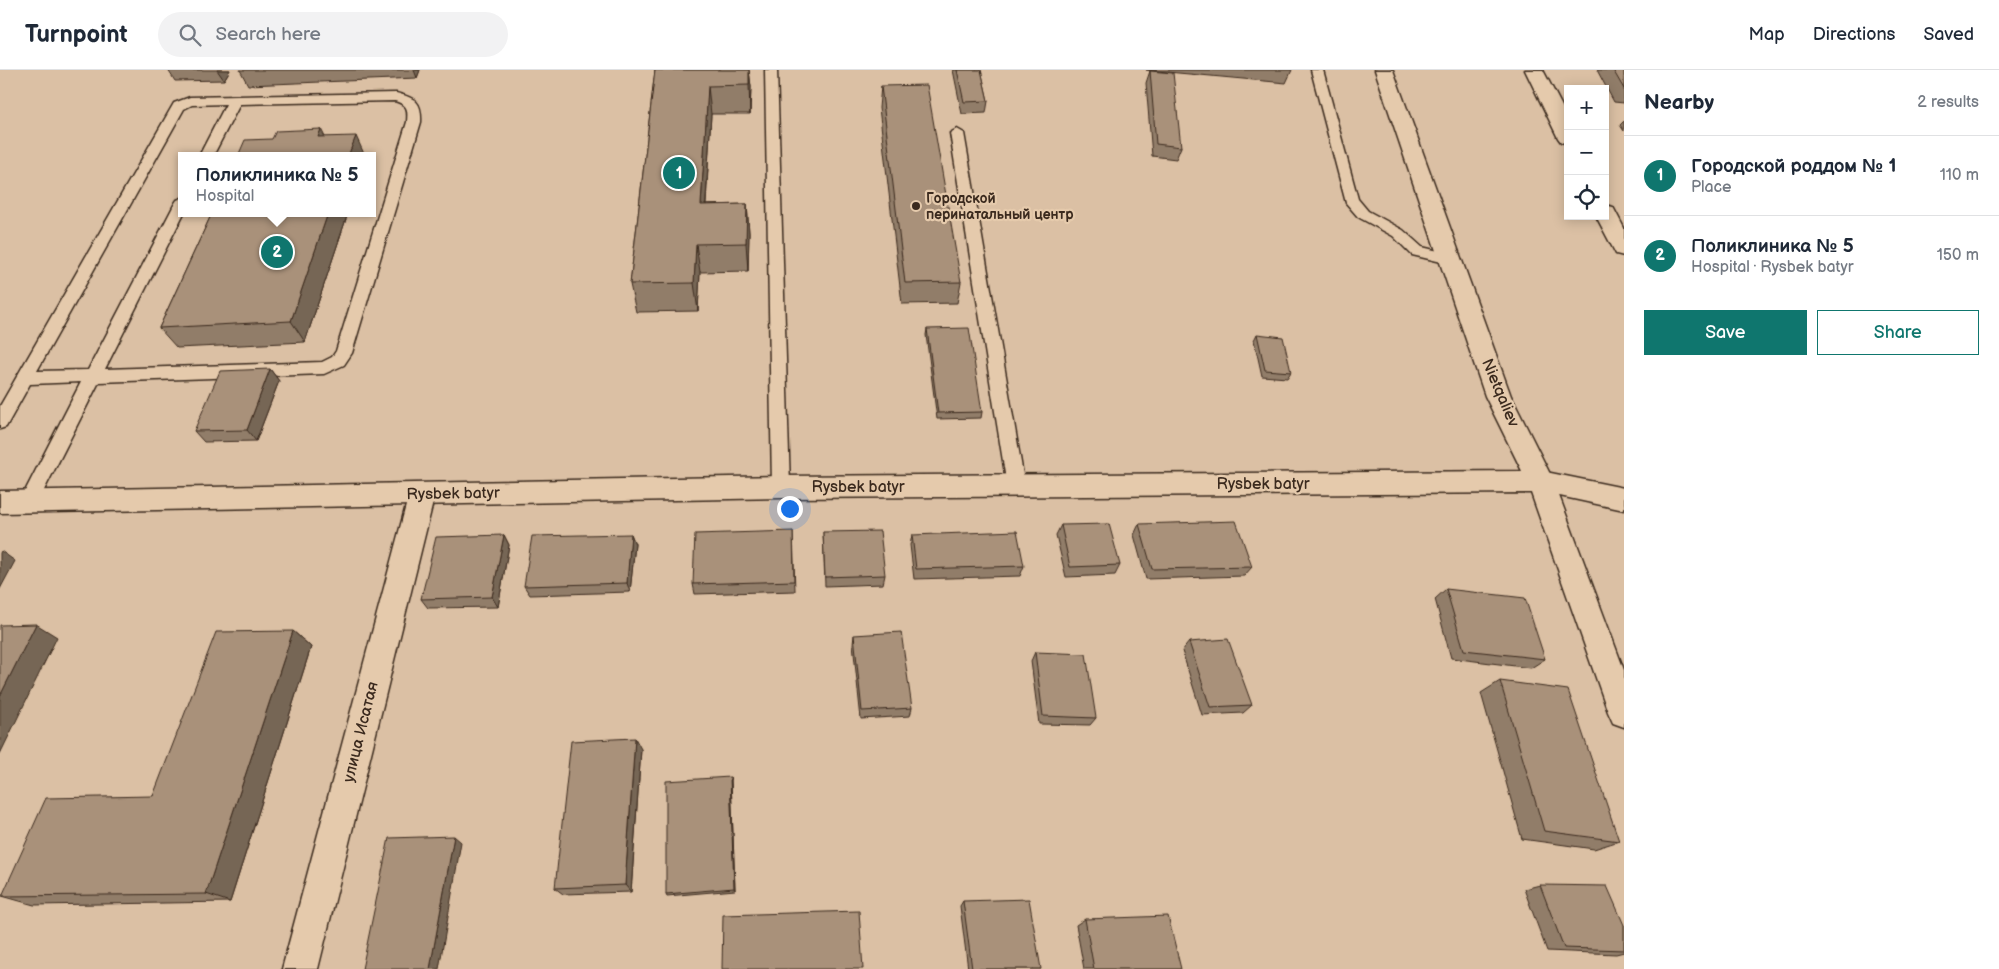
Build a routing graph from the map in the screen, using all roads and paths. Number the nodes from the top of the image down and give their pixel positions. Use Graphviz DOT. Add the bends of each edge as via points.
graph roads {
  1 [pos="771,70"];
  2 [pos="1317,70"];
  3 [pos="1384,70"];
  4 [pos="1534,70"];
  5 [pos="235,100"];
  6 [pos="1564,130"];
  7 [pos="957,133"];
  8 [pos="208,152"];
  9 [pos="178,211"];
  10 [pos="1609,220"];
  11 [pos="1624,249"];
  12 [pos="1450,259"];
  13 [pos="94,375"];
  14 [pos="25,378"];
  15 [pos="0,422"];
  16 [pos="1541,482"];
  17 [pos="1016,486"];
  18 [pos="781,487"];
  19 [pos="422,494"];
  20 [pos="1624,499"];
  21 [pos="28,501"];
  22 [pos="0,502"];
  23 [pos="1624,712"];
  24 [pos="300,969"];
  1 -- 18 [label="lane"];
  2 -- 12 [label="lane" via="1351,200 1363,214 1398,233 1417,251"];
  3 -- 12 [label="street, Nietqaliev"];
  4 -- 6 [label="street"];
  5 -- 8 [label="lane"];
  5 -- 13 [label="lane" via="396,97 409,101 415,110 344,353 338,361 324,368"];
  5 -- 14 [label="lane" via="190,101 179,106"];
  7 -- 17 [label="lane"];
  9 -- 13 [label="lane"];
  10 -- 11 [label="street"];
  12 -- 16 [label="street, Nietqaliev" via="1498,396"];
  13 -- 14 [label="lane"];
  13 -- 21 [label="lane"];
  14 -- 15 [label="lane"];
  16 -- 17 [label="street, Rysbek batyr"];
  16 -- 20 [label="street, Rysbek batyr"];
  16 -- 23 [label="street, Nietqaliev"];
  17 -- 18 [label="street, Rysbek batyr"];
  18 -- 19 [label="street, Rysbek batyr"];
  19 -- 21 [label="street, Rysbek batyr"];
  19 -- 24 [label="street, улица Исатая"];
  21 -- 22 [label="street, Rysbek batyr"];
}
